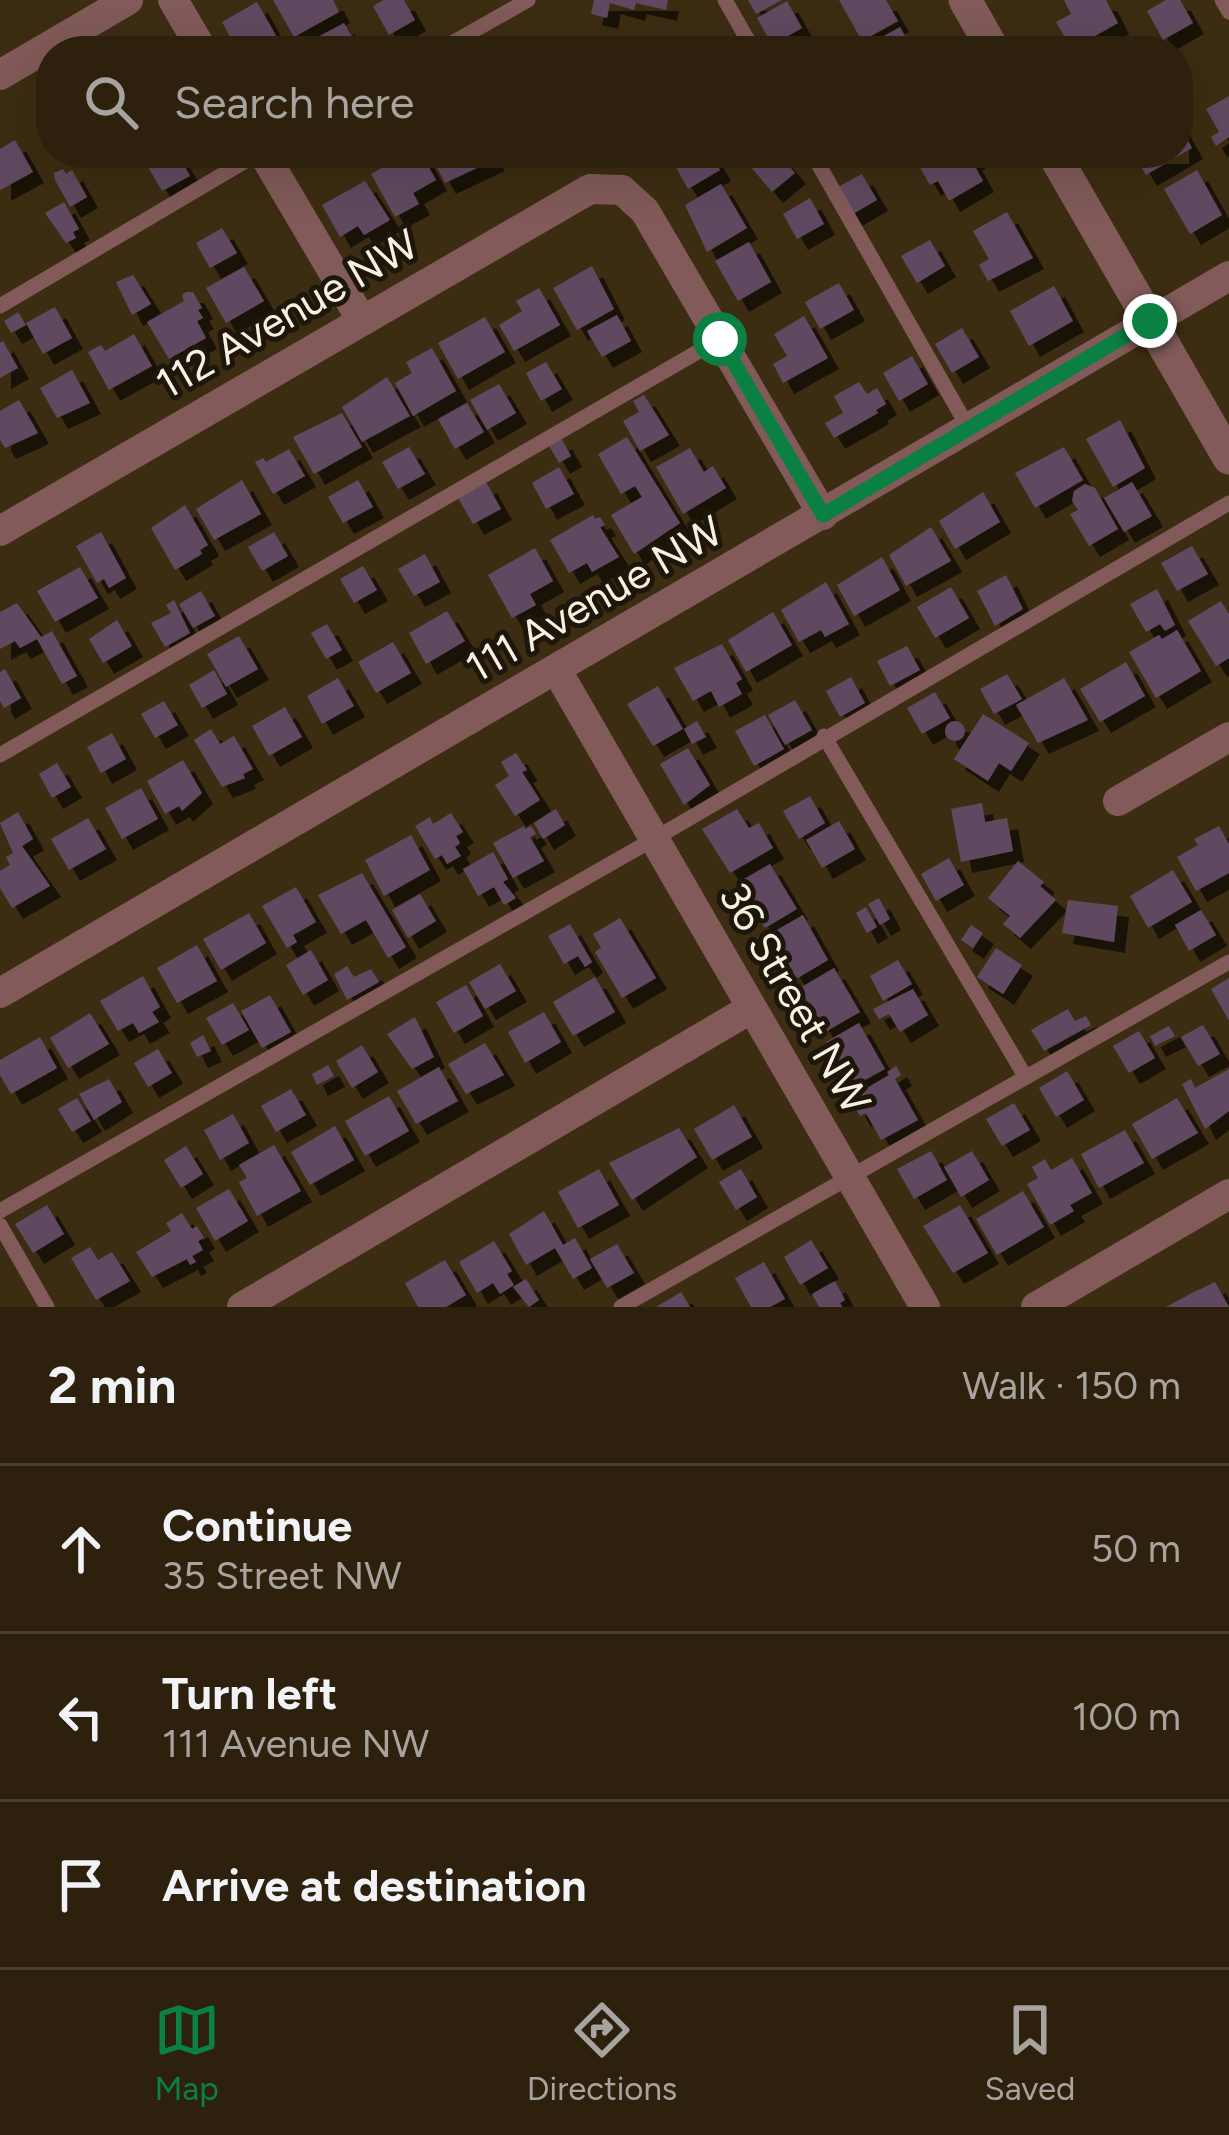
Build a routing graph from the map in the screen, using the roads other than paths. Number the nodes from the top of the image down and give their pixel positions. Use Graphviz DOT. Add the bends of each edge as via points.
graph roads {
  1 [pos="128,0"];
  2 [pos="172,0"];
  3 [pos="528,0"];
  4 [pos="725,0"];
  5 [pos="965,0"];
  6 [pos="1222,0"];
  7 [pos="1229,12"];
  8 [pos="67,36"];
  9 [pos="194,36"];
  10 [pos="464,36"];
  11 [pos="745,36"];
  12 [pos="985,36"];
  13 [pos="36,54"];
  14 [pos="0,75"];
  15 [pos="235,168"];
  16 [pos="270,168"];
  17 [pos="821,168"];
  18 [pos="1062,168"];
  19 [pos="1229,276"];
  20 [pos="0,306"];
  21 [pos="361,319"];
  22 [pos="1150,321"];
  23 [pos="720,339"];
  24 [pos="969,429"];
  25 [pos="1229,458"];
  26 [pos="1229,503"];
  27 [pos="823,515"];
  28 [pos="0,531"];
  29 [pos="556,669"];
  30 [pos="824,736"];
  31 [pos="1229,737"];
  32 [pos="0,755"];
  33 [pos="1118,801"];
  34 [pos="654,839"];
  35 [pos="1229,962"];
  36 [pos="0,993"];
  37 [pos="752,1008"];
  38 [pos="1025,1076"];
  39 [pos="849,1175"];
  40 [pos="1229,1194"];
  41 [pos="0,1211"];
  42 [pos="0,1225"];
  43 [pos="47,1307"];
  44 [pos="242,1307"];
  45 [pos="621,1307"];
  46 [pos="925,1307"];
  47 [pos="1036,1307"];
  1 -- 8 [label="street"];
  2 -- 9 [label="street"];
  3 -- 10 [label="lane"];
  4 -- 11 [label="lane"];
  5 -- 12 [label="street"];
  6 -- 7 [label="lane"];
  13 -- 14 [label="street"];
  15 -- 20 [label="lane"];
  16 -- 21 [label="street"];
  17 -- 24 [label="lane"];
  18 -- 22 [label="street"];
  19 -- 22 [label="street, 111 Avenue NW"];
  21 -- 23 [label="street, 112 Avenue NW" via="590,189 622,190 645,211"];
  21 -- 28 [label="street, 112 Avenue NW"];
  22 -- 24 [label="street, 111 Avenue NW"];
  22 -- 25 [label="street"];
  23 -- 27 [label="street"];
  23 -- 32 [label="lane"];
  24 -- 27 [label="street, 111 Avenue NW"];
  26 -- 30 [label="lane"];
  27 -- 29 [label="street, 111 Avenue NW"];
  29 -- 34 [label="street, 36 Street NW"];
  29 -- 36 [label="street, 111 Avenue NW"];
  30 -- 34 [label="lane"];
  30 -- 38 [label="lane"];
  31 -- 33 [label="street"];
  34 -- 37 [label="street, 36 Street NW"];
  34 -- 41 [label="lane"];
  35 -- 38 [label="lane"];
  37 -- 39 [label="street, 36 Street NW"];
  37 -- 44 [label="street"];
  38 -- 39 [label="lane"];
  39 -- 45 [label="lane"];
  39 -- 46 [label="street, 36 Street NW"];
  40 -- 47 [label="street"];
  42 -- 43 [label="lane"];
}
